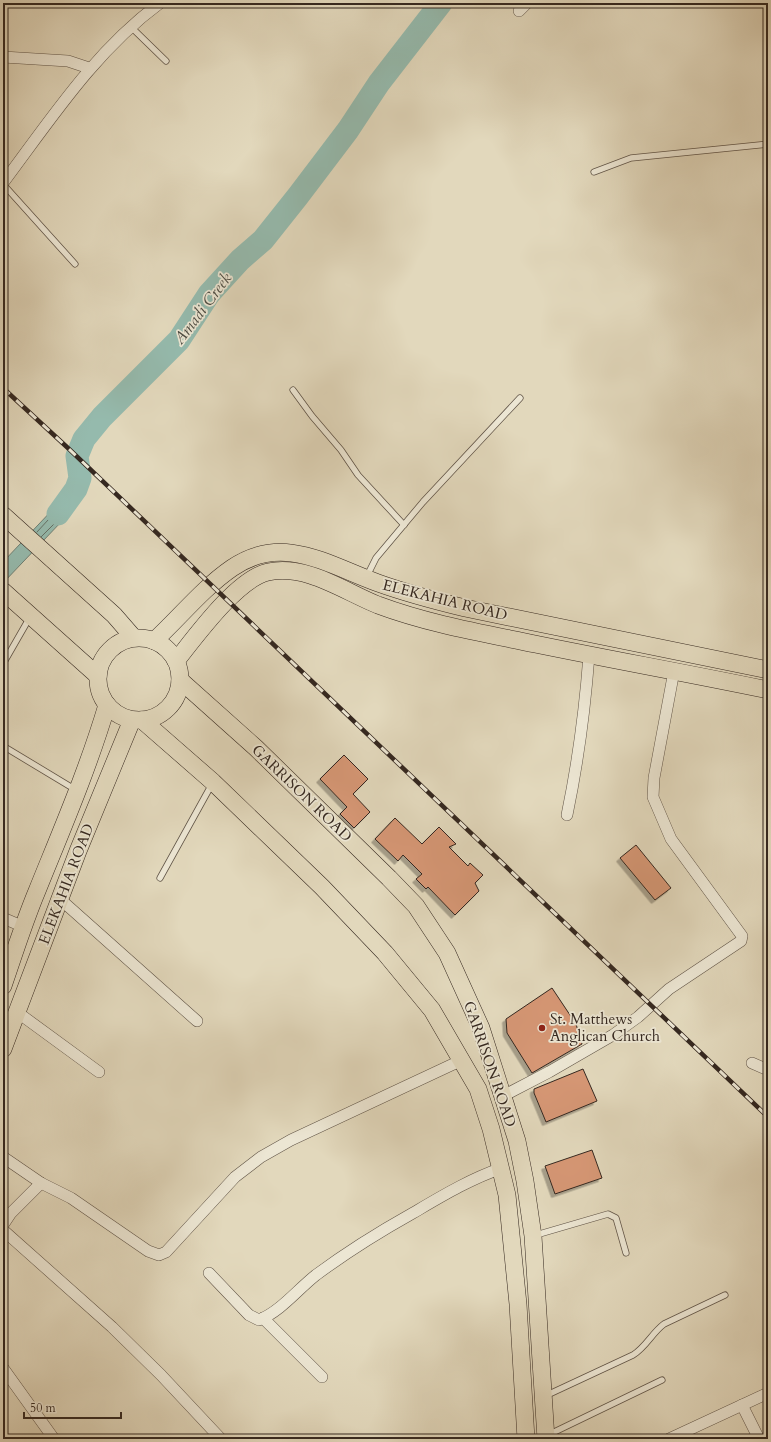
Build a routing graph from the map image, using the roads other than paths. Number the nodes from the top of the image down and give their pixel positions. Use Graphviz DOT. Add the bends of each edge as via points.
graph roads {
  1 [pos="160,3"];
  2 [pos="527,3"];
  3 [pos="145,8"];
  4 [pos="519,11"];
  5 [pos="131,28"];
  6 [pos="3,57"];
  7 [pos="166,61"];
  8 [pos="89,68"];
  9 [pos="768,144"];
  10 [pos="594,172"];
  11 [pos="3,183"];
  12 [pos="75,264"];
  13 [pos="293,390"];
  14 [pos="520,398"];
  15 [pos="6,517"];
  16 [pos="404,525"];
  17 [pos="366,578"];
  18 [pos="7,594"];
  19 [pos="30,616"];
  20 [pos="134,638"];
  21 [pos="154,640"];
  22 [pos="589,655"];
  23 [pos="176,661"];
  24 [pos="3,664"];
  25 [pos="768,670"];
  26 [pos="674,671"];
  27 [pos="98,676"];
  28 [pos="180,680"];
  29 [pos="768,690"];
  30 [pos="106,705"];
  31 [pos="137,720"];
  32 [pos="3,746"];
  33 [pos="213,782"];
  34 [pos="78,792"];
  35 [pos="567,815"];
  36 [pos="160,878"];
  37 [pos="60,899"];
  38 [pos="3,918"];
  39 [pos="24,927"];
  40 [pos="3,986"];
  41 [pos="17,1012"];
  42 [pos="197,1021"];
  43 [pos="3,1049"];
  44 [pos="462,1060"];
  45 [pos="752,1063"];
  46 [pos="768,1070"];
  47 [pos="99,1072"];
  48 [pos="503,1096"];
  49 [pos="3,1157"];
  50 [pos="502,1168"];
  51 [pos="41,1183"];
  52 [pos="3,1225"];
  53 [pos="3,1230"];
  54 [pos="533,1236"];
  55 [pos="626,1253"];
  56 [pos="209,1273"];
  57 [pos="725,1295"];
  58 [pos="263,1318"];
  59 [pos="3,1368"];
  60 [pos="322,1377"];
  61 [pos="662,1380"];
  62 [pos="768,1393"];
  63 [pos="543,1396"];
  64 [pos="742,1405"];
  65 [pos="546,1437"];
  66 [pos="54,1439"];
  67 [pos="221,1439"];
  68 [pos="526,1439"];
  69 [pos="669,1439"];
  70 [pos="759,1439"];
  1 -- 3 [label="street"];
  2 -- 4 [label="street"];
  3 -- 5 [label="street"];
  5 -- 7 [label="lane"];
  5 -- 8 [label="street"];
  6 -- 8 [label="street" via="68,61"];
  8 -- 11 [label="street"];
  9 -- 10 [label="lane" via="631,158"];
  11 -- 12 [label="lane"];
  13 -- 16 [label="lane" via="358,475"];
  14 -- 16 [label="lane"];
  15 -- 20 [label="main road" via="114,615"];
  16 -- 17 [label="lane" via="376,558"];
  17 -- 21 [label="main road, ELEKAHIA ROAD" via="323,560 300,554 278,551 264,553 232,568"];
  17 -- 25 [label="main road, ELEKAHIA ROAD" via="418,596 465,608"];
  18 -- 19 [label="main road"];
  19 -- 24 [label="lane"];
  19 -- 27 [label="main road"];
  20 -- 21 [label="main road"];
  20 -- 27 [label="main road" via="121,642 110,650 101,662"];
  21 -- 23 [label="main road" via="163,645"];
  22 -- 23 [label="main road, ELEKAHIA ROAD" via="432,622 372,602 304,572 285,570 268,572 254,578 236,592"];
  22 -- 26 [label="main road, ELEKAHIA ROAD"];
  22 -- 35 [label="street" via="584,720"];
  23 -- 28 [label="main road"];
  26 -- 29 [label="main road, ELEKAHIA ROAD"];
  26 -- 48 [label="street" via="654,778 653,797 671,839 742,936 741,941 670,989 638,1017 612,1034"];
  27 -- 30 [label="main road" via="101,696"];
  28 -- 31 [label="main road" via="177,695 169,708 152,719"];
  28 -- 48 [label="main road, GARRISON ROAD" via="256,748 416,906 447,953 464,989 481,1028"];
  30 -- 31 [label="main road" via="122,717"];
  30 -- 34 [label="main road, ELEKAHIA ROAD" via="95,747"];
  31 -- 33 [label="main road, GARRISON ROAD"];
  31 -- 37 [label="main road, ELEKAHIA ROAD"];
  32 -- 34 [label="lane"];
  33 -- 36 [label="lane"];
  33 -- 44 [label="main road, GARRISON ROAD" via="322,887 385,953 432,1010"];
  34 -- 39 [label="main road, ELEKAHIA ROAD"];
  37 -- 41 [label="main road, ELEKAHIA ROAD"];
  37 -- 42 [label="street"];
  38 -- 39 [label="street"];
  39 -- 40 [label="main road, ELEKAHIA ROAD"];
  41 -- 43 [label="main road, ELEKAHIA ROAD"];
  41 -- 47 [label="street"];
  44 -- 50 [label="main road, GARRISON ROAD" via="478,1089"];
  44 -- 51 [label="street" via="291,1140 261,1157 235,1177 162,1255 148,1251 71,1198"];
  45 -- 46 [label="street"];
  48 -- 54 [label="main road, GARRISON ROAD" via="518,1148"];
  49 -- 51 [label="street"];
  50 -- 58 [label="street" via="477,1176 361,1243 314,1276 269,1316"];
  50 -- 68 [label="main road, GARRISON ROAD" via="512,1240"];
  51 -- 52 [label="street" via="11,1213"];
  53 -- 67 [label="street" via="112,1327"];
  54 -- 55 [label="lane" via="608,1214 616,1218"];
  54 -- 63 [label="main road, GARRISON ROAD"];
  56 -- 58 [label="street" via="249,1315 259,1320"];
  57 -- 63 [label="lane" via="664,1324 641,1350 633,1355"];
  58 -- 60 [label="street"];
  59 -- 66 [label="street"];
  61 -- 65 [label="lane"];
  62 -- 64 [label="street"];
  63 -- 65 [label="main road, GARRISON ROAD"];
  64 -- 69 [label="street"];
  64 -- 70 [label="street"];
}
